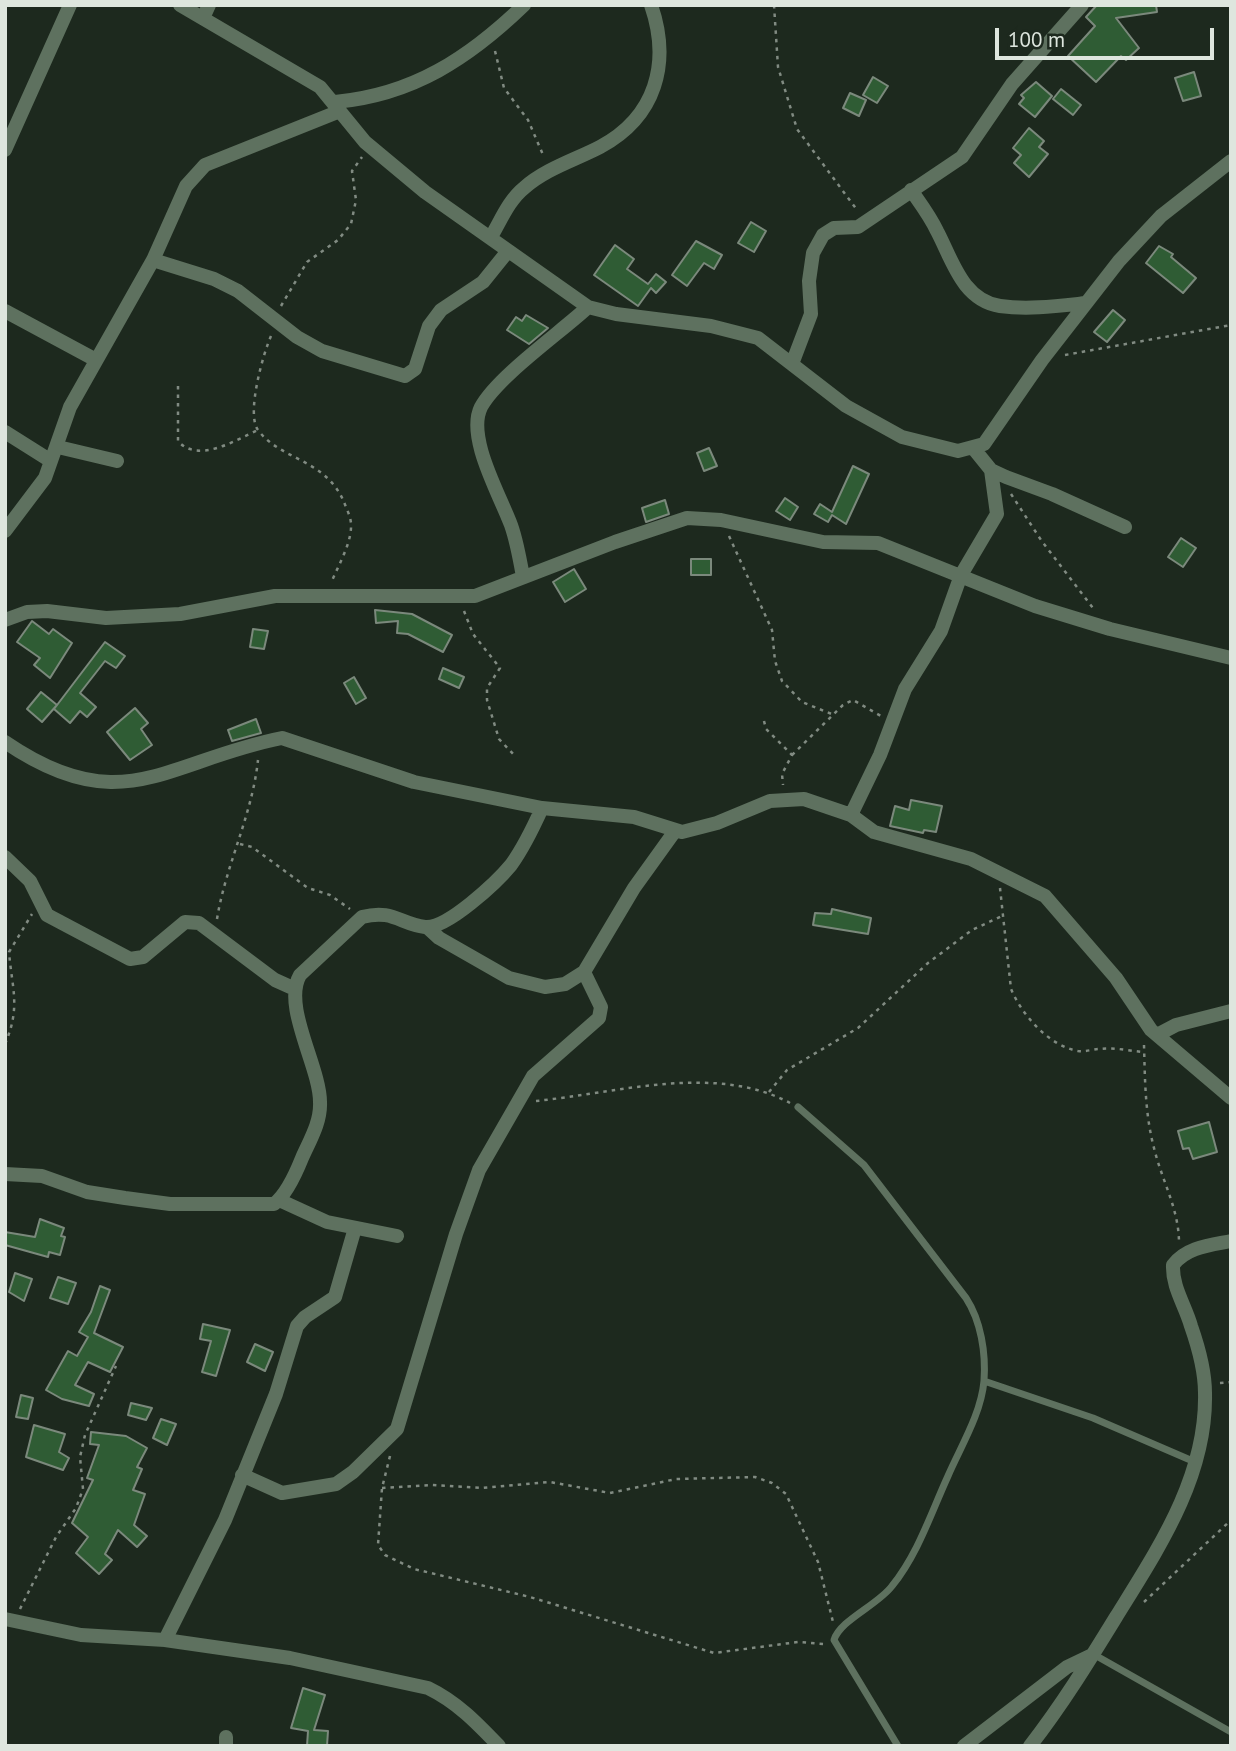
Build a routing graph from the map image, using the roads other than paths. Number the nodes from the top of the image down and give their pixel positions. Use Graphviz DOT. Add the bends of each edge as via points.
graph roads {
  1 [pos="70,5"];
  2 [pos="180,5"];
  3 [pos="524,5"];
  4 [pos="651,5"];
  5 [pos="1082,5"];
  6 [pos="206,12"];
  7 [pos="338,107"];
  8 [pos="5,150"];
  9 [pos="1231,161"];
  10 [pos="911,190"];
  11 [pos="491,237"];
  12 [pos="508,251"];
  13 [pos="153,260"];
  14 [pos="1086,303"];
  15 [pos="588,307"];
  16 [pos="5,311"];
  17 [pos="96,360"];
  18 [pos="792,364"];
  19 [pos="5,432"];
  20 [pos="58,447"];
  21 [pos="974,449"];
  22 [pos="51,461"];
  23 [pos="117,461"];
  24 [pos="991,470"];
  25 [pos="1125,527"];
  26 [pos="5,531"];
  27 [pos="961,575"];
  28 [pos="523,577"];
  29 [pos="5,620"];
  30 [pos="1231,658"];
  31 [pos="5,742"];
  32 [pos="542,808"];
  33 [pos="851,815"];
  34 [pos="675,831"];
  35 [pos="5,857"];
  36 [pos="427,927"];
  37 [pos="584,972"];
  38 [pos="295,989"];
  39 [pos="1231,1011"];
  40 [pos="1157,1035"];
  41 [pos="1231,1098"];
  42 [pos="798,1107"];
  43 [pos="5,1174"];
  44 [pos="279,1200"];
  45 [pos="355,1228"];
  46 [pos="397,1236"];
  47 [pos="1231,1241"];
  48 [pos="984,1381"];
  49 [pos="1196,1462"];
  50 [pos="242,1475"];
  51 [pos="10,1620"];
  52 [pos="165,1640"];
  53 [pos="1093,1654"];
  54 [pos="1231,1732"];
  55 [pos="499,1746"];
  56 [pos="898,1746"];
  57 [pos="964,1746"];
  58 [pos="1030,1746"];
  1 -- 8 [label="street"];
  2 -- 6 [label="street"];
  3 -- 7 [label="street" via="489,38 432,74"];
  4 -- 11 [label="street" via="660,33 661,62 644,107 616,137 522,190"];
  5 -- 10 [label="street" via="1012,84 962,157"];
  6 -- 7 [label="street" via="298,72"];
  7 -- 11 [label="street" via="365,142 425,192"];
  7 -- 13 [label="street" via="205,165 186,186"];
  9 -- 14 [label="street" via="1161,216"];
  10 -- 14 [label="street" via="937,229 958,275 979,297 997,306"];
  10 -- 18 [label="street" via="852,229 829,230 813,253 811,314"];
  11 -- 12 [label="street"];
  12 -- 13 [label="street" via="483,282 441,310 429,326 415,369 405,376 334,357 309,345 226,284"];
  12 -- 15 [label="street"];
  13 -- 17 [label="street"];
  14 -- 21 [label="street" via="995,431"];
  15 -- 18 [label="street" via="758,338"];
  15 -- 28 [label="street" via="494,390 481,407 477,423"];
  16 -- 17 [label="street"];
  17 -- 20 [label="street" via="70,407"];
  18 -- 21 [label="street" via="846,406 902,437 958,451"];
  19 -- 22 [label="street"];
  20 -- 22 [label="street"];
  20 -- 23 [label="street"];
  21 -- 24 [label="street"];
  22 -- 26 [label="street" via="29,502"];
  24 -- 25 [label="street"];
  24 -- 27 [label="street" via="997,514"];
  27 -- 28 [label="street" via="878,543 823,542 721,520 687,518"];
  27 -- 30 [label="street" via="1035,606"];
  27 -- 33 [label="street" via="948,618 905,689"];
  28 -- 29 [label="street" via="460,598 275,596 180,614 106,618 47,611"];
  31 -- 32 [label="street" via="67,776 124,783 282,738 414,782"];
  32 -- 34 [label="street" via="634,817"];
  32 -- 36 [label="street" via="509,867 454,915"];
  33 -- 34 [label="street" via="820,803 788,798 717,823"];
  33 -- 40 [label="street" via="874,832 971,859 1045,897 1116,978"];
  34 -- 37 [label="street" via="634,888"];
  35 -- 38 [label="street" via="30,881 41,909 66,928 131,959 143,957 185,922 199,923 275,980"];
  36 -- 37 [label="street" via="492,970 523,984 565,984"];
  36 -- 38 [label="street" via="402,917 376,913 362,917 300,975"];
  37 -- 50 [label="street" via="601,1007 599,1018 533,1076 479,1170 397,1429 336,1484 282,1493"];
  38 -- 44 [label="street" via="321,1104 314,1132"];
  39 -- 40 [label="street" via="1176,1024"];
  40 -- 41 [label="street"];
  42 -- 48 [label="lane" via="864,1165 966,1298 981,1334"];
  43 -- 44 [label="street" via="42,1175 87,1192 170,1203 264,1205"];
  44 -- 45 [label="street" via="327,1222"];
  45 -- 46 [label="street"];
  45 -- 50 [label="street" via="335,1297 297,1326 276,1394"];
  47 -- 49 [label="street" via="1196,1249 1173,1265 1174,1283 1191,1325 1205,1384"];
  48 -- 49 [label="lane" via="1093,1418"];
  48 -- 56 [label="lane" via="930,1521 906,1565 876,1603 836,1632 835,1646"];
  49 -- 53 [label="street" via="1180,1507 1155,1554"];
  50 -- 52 [label="street" via="225,1520"];
  51 -- 52 [label="street" via="81,1634"];
  52 -- 55 [label="street" via="290,1658 428,1688 446,1696"];
  53 -- 54 [label="lane"];
  53 -- 57 [label="street" via="1067,1667"];
  53 -- 58 [label="street"];
}
